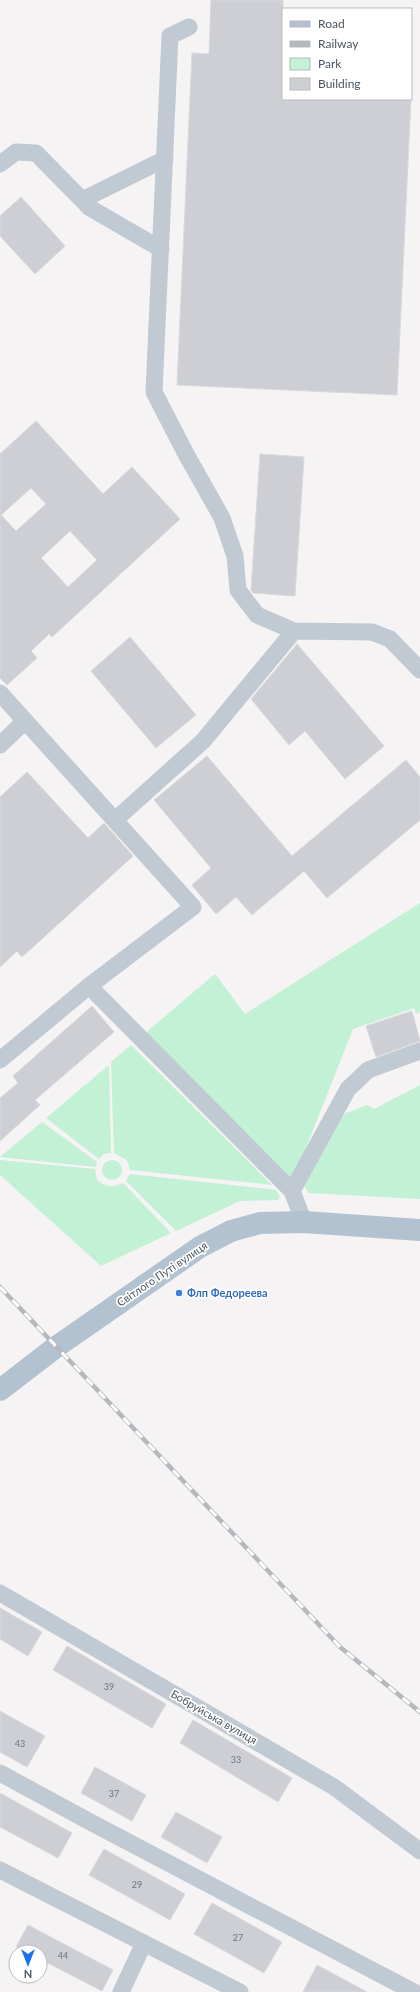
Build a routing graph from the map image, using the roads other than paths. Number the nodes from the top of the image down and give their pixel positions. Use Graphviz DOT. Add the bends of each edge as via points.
graph roads {
  1 [pos="189,27"];
  2 [pos="165,159"];
  3 [pos="0,164"];
  4 [pos="82,200"];
  5 [pos="160,249"];
  6 [pos="294,631"];
  7 [pos="420,670"];
  8 [pos="0,693"];
  9 [pos="26,721"];
  10 [pos="0,745"];
  11 [pos="115,820"];
  12 [pos="89,986"];
  13 [pos="420,1052"];
  14 [pos="0,1060"];
  15 [pos="292,1191"];
  16 [pos="304,1222"];
  17 [pos="420,1229"];
  18 [pos="0,1390"];
  19 [pos="0,1593"];
  20 [pos="0,1772"];
  21 [pos="420,1851"];
  22 [pos="0,1870"];
  23 [pos="144,1943"];
  24 [pos="122,1992"];
  25 [pos="240,1992"];
  26 [pos="414,1992"];
  1 -- 2 [label="street" via="170,36"];
  2 -- 4 [label="street"];
  2 -- 5 [label="street"];
  3 -- 4 [label="street" via="16,152 36,153"];
  4 -- 5 [label="street" via="90,208"];
  5 -- 6 [label="street" via="154,392 222,518 235,556 238,590 257,615"];
  6 -- 7 [label="street" via="372,632 390,639"];
  6 -- 11 [label="street" via="203,741"];
  8 -- 9 [label="street"];
  9 -- 10 [label="street"];
  9 -- 11 [label="street"];
  11 -- 12 [label="street" via="193,907"];
  12 -- 14 [label="street"];
  12 -- 15 [label="street"];
  13 -- 15 [label="street" via="368,1070 348,1089"];
  15 -- 16 [label="street"];
  16 -- 17 [label="main road, Світлого Путі вулиця"];
  16 -- 18 [label="main road, Світлого Путі вулиця" via="260,1223 232,1232 200,1247 56,1347"];
  19 -- 21 [label="street, Бобруйська вулиця" via="334,1787"];
  20 -- 26 [label="street" via="101,1828"];
  22 -- 23 [label="street"];
  23 -- 24 [label="street"];
  23 -- 25 [label="street"];
}
